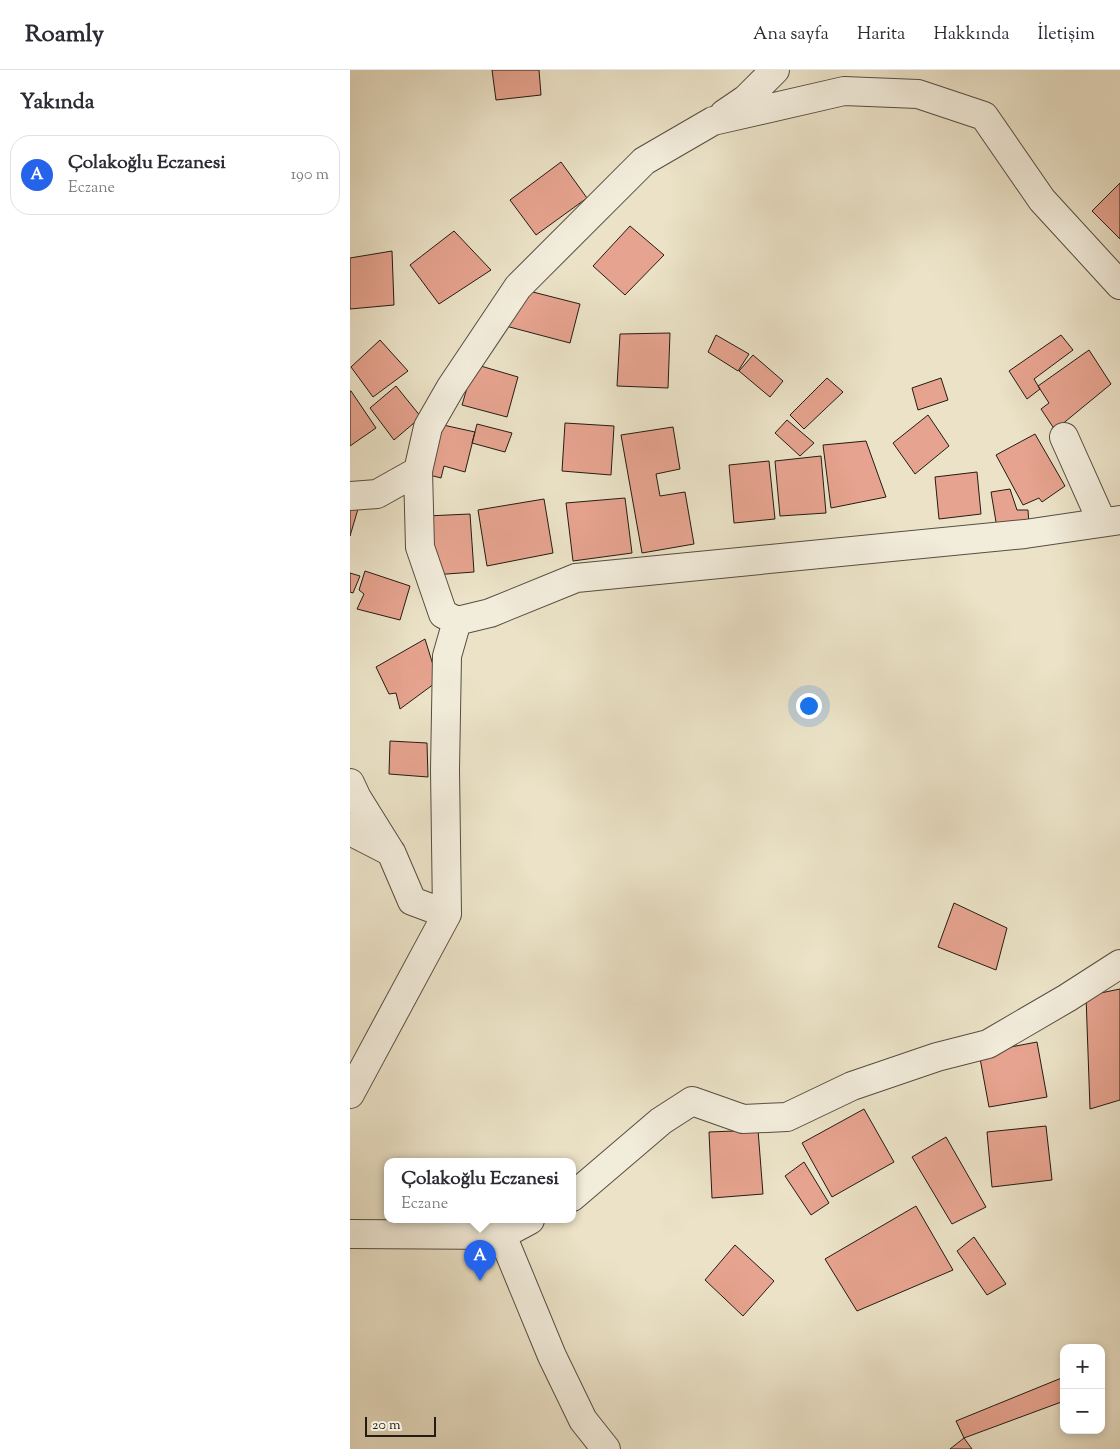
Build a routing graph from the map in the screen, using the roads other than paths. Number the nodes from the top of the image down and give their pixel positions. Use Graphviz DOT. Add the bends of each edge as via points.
graph roads {
  1 [pos="775,70"];
  2 [pos="713,121"];
  3 [pos="1120,286"];
  4 [pos="1064,437"];
  5 [pos="418,471"];
  6 [pos="350,496"];
  7 [pos="1111,521"];
  8 [pos="457,620"];
  9 [pos="350,783"];
  10 [pos="350,828"];
  11 [pos="391,852"];
  12 [pos="447,914"];
  13 [pos="1120,964"];
  14 [pos="350,1094"];
  15 [pos="576,1194"];
  16 [pos="524,1223"];
  17 [pos="350,1234"];
  18 [pos="502,1234"];
  19 [pos="606,1449"];
  1 -- 2 [label="street" via="746,99"];
  2 -- 3 [label="street" via="844,91 918,94 984,116 1042,200"];
  2 -- 5 [label="street" via="644,161 518,287 450,387 428,427"];
  4 -- 7 [label="street"];
  5 -- 6 [label="street" via="377,494"];
  5 -- 8 [label="street" via="420,547 443,614"];
  7 -- 8 [label="street" via="1025,534 576,578 490,613"];
  8 -- 12 [label="street" via="447,656"];
  9 -- 11 [label="street"];
  10 -- 11 [label="street"];
  11 -- 12 [label="street" via="412,901"];
  12 -- 14 [label="street"];
  13 -- 15 [label="street" via="988,1044 937,1057 852,1086 787,1117 743,1120 692,1102 661,1121"];
  16 -- 18 [label="street"];
  17 -- 18 [label="street"];
  18 -- 19 [label="street" via="552,1356 583,1420"];
}
